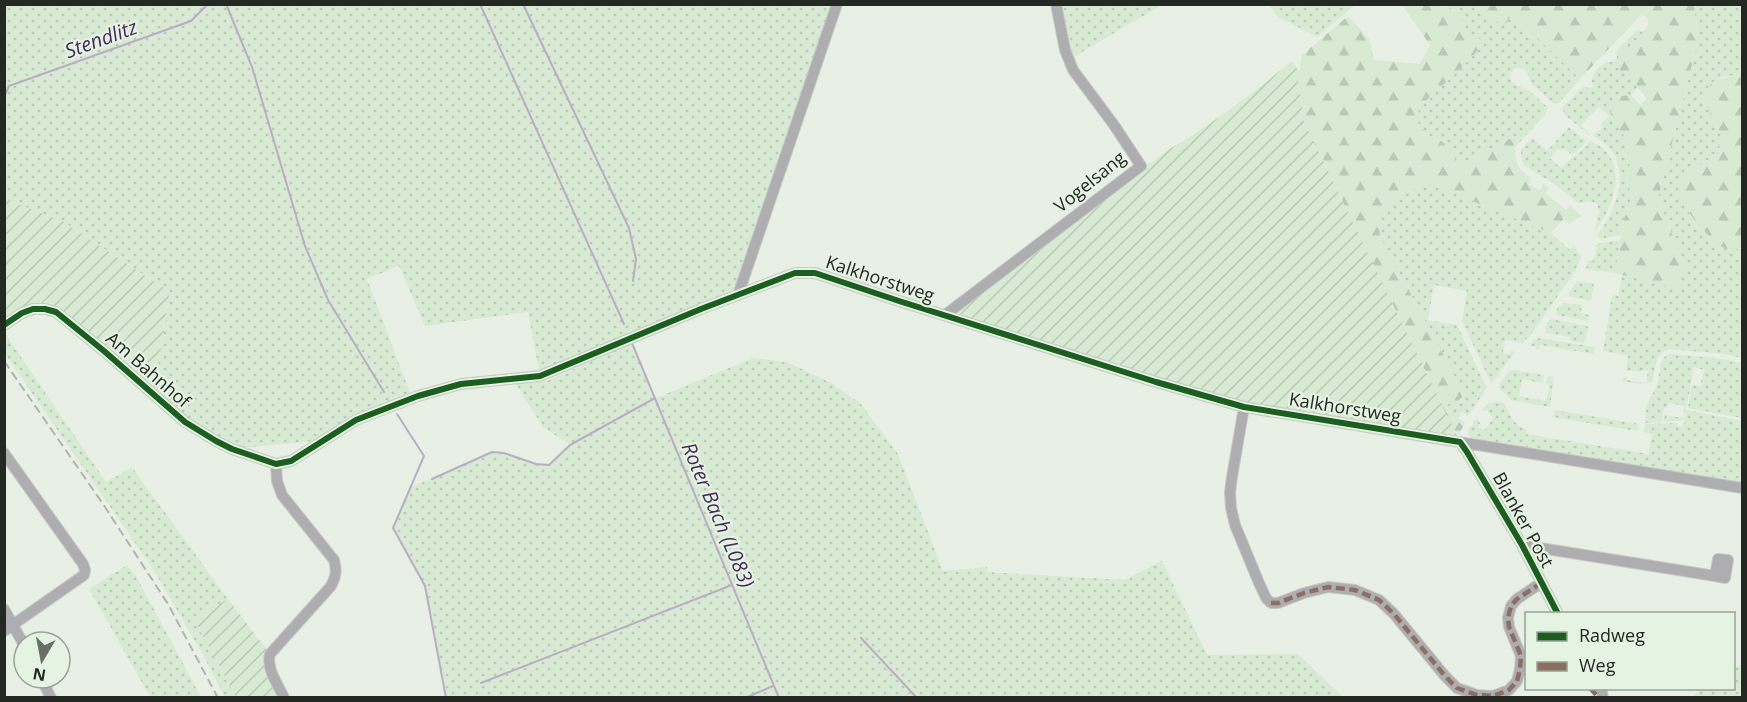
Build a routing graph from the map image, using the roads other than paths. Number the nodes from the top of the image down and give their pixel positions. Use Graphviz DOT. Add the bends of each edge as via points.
graph roads {
  1 [pos="837,4"];
  2 [pos="1056,4"];
  3 [pos="738,295"];
  4 [pos="945,315"];
  5 [pos="4,325"];
  6 [pos="1244,406"];
  7 [pos="1460,442"];
  8 [pos="4,453"];
  9 [pos="276,464"];
  10 [pos="1743,488"];
  11 [pos="1522,545"];
  12 [pos="1715,576"];
  13 [pos="1541,583"];
  14 [pos="4,609"];
  15 [pos="1557,612"];
  16 [pos="9,627"];
  17 [pos="284,698"];
  1 -- 3 [label="street"];
  2 -- 4 [label="street, Vogelsang" via="1073,70 1141,166"];
  3 -- 4 [label="street, Kalkhorstweg" via="795,273 815,273"];
  3 -- 9 [label="street, Kalkhorstweg" via="540,376 461,384 418,396 356,420 291,461"];
  4 -- 6 [label="street, Kalkhorstweg"];
  5 -- 9 [label="street, Am Bahnhof" via="33,309 56,312 192,427 232,449"];
  6 -- 7 [label="street, Kalkhorstweg"];
  6 -- 13 [label="street" via="1230,492 1231,508 1258,583 1271,603 1328,587 1355,590 1379,600 1457,688 1493,696 1509,690 1520,669 1521,656 1509,627 1511,606"];
  7 -- 10 [label="street, Blanker Post"];
  7 -- 11 [label="street, Blanker Post"];
  8 -- 16 [label="street" via="85,570 84,575"];
  9 -- 17 [label="street" via="282,495 334,560 336,568 331,586 270,654 269,666"];
  11 -- 12 [label="street, Blanker Post"];
  11 -- 13 [label="street, Blanker Post"];
  13 -- 15 [label="street, Blanker Post"];
  14 -- 16 [label="street"];
}
